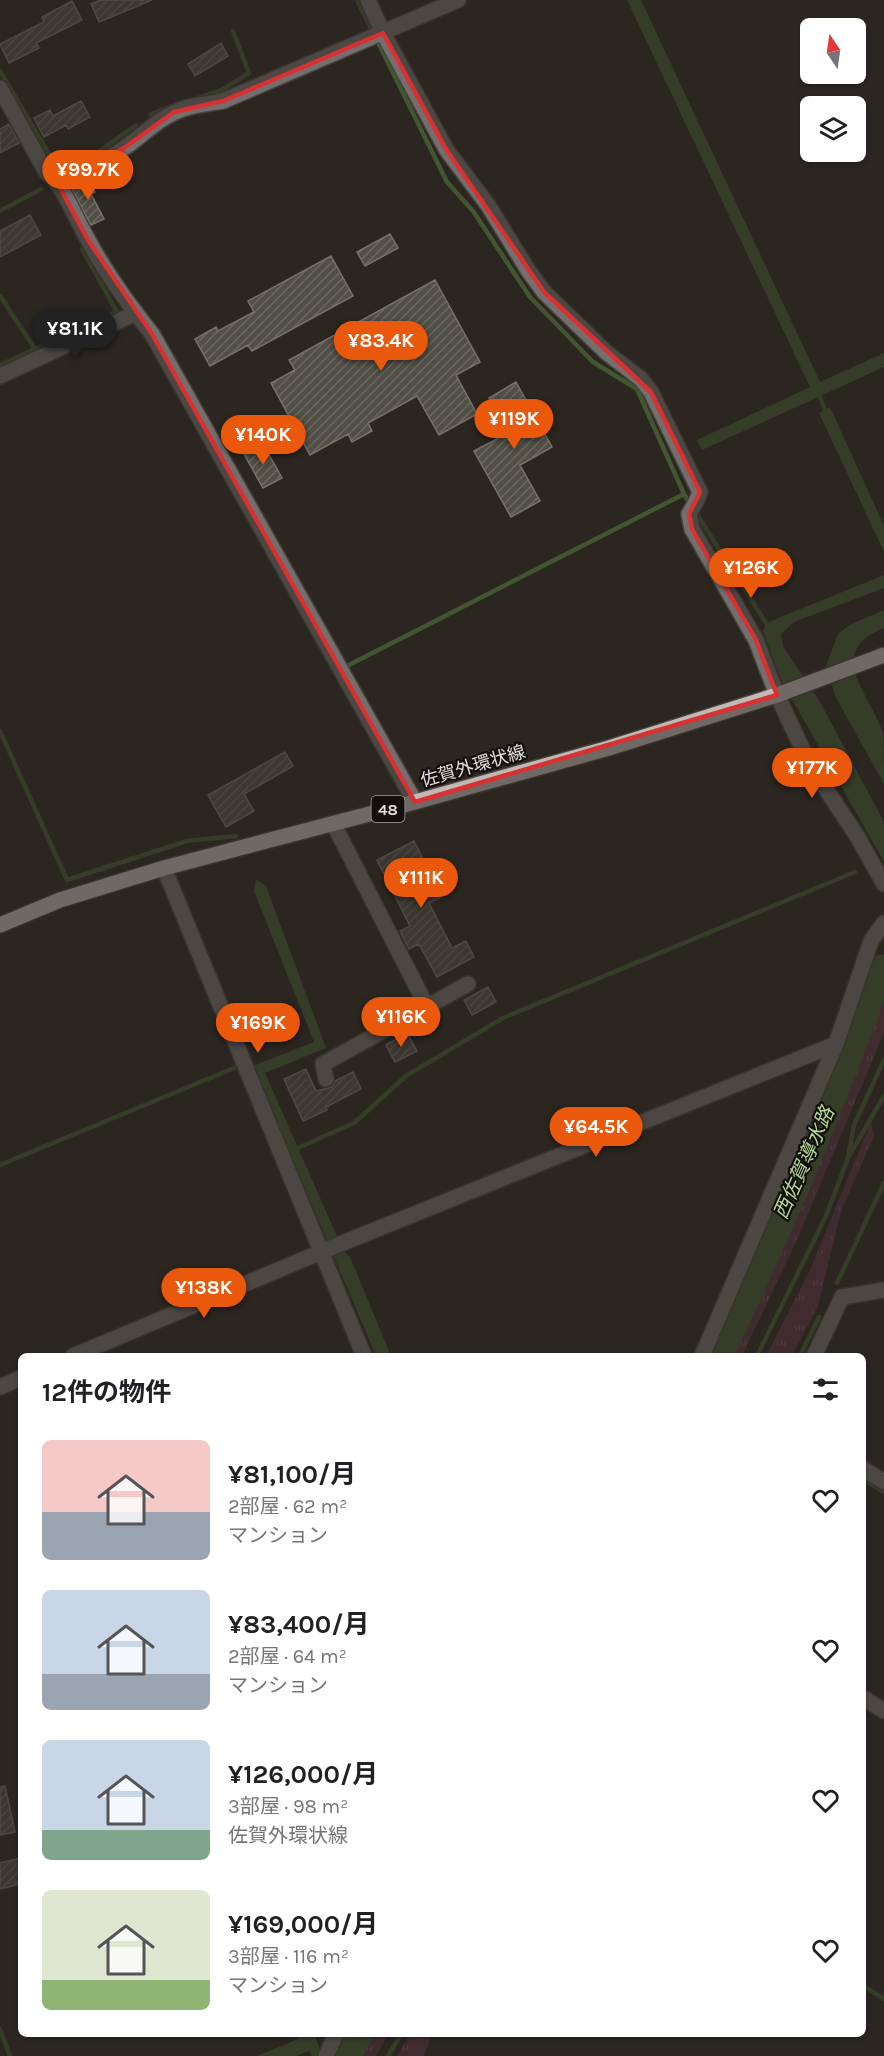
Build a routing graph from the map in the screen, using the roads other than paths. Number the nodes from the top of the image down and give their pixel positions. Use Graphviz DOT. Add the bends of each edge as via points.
graph roads {
  1 [pos="368,0"];
  2 [pos="458,0"];
  3 [pos="383,33"];
  4 [pos="0,88"];
  5 [pos="57,182"];
  6 [pos="136,313"];
  7 [pos="0,376"];
  8 [pos="884,655"];
  9 [pos="777,695"];
  10 [pos="414,802"];
  11 [pos="333,823"];
  12 [pos="164,868"];
  13 [pos="884,884"];
  14 [pos="884,923"];
  15 [pos="0,925"];
  16 [pos="468,984"];
  17 [pos="427,1007"];
  18 [pos="836,1044"];
  19 [pos="326,1079"];
  20 [pos="322,1252"];
  21 [pos="884,1290"];
  22 [pos="80,1353"];
  23 [pos="363,1353"];
  24 [pos="703,1353"];
  25 [pos="815,1353"];
  26 [pos="18,1379"];
  27 [pos="0,1387"];
  28 [pos="866,1471"];
  29 [pos="884,1482"];
  30 [pos="866,1700"];
  31 [pos="884,1711"];
  32 [pos="335,2037"];
  33 [pos="326,2056"];
  1 -- 3 [label="street"];
  2 -- 3 [label="street"];
  3 -- 5 [label="street" via="223,101 174,112 124,148"];
  3 -- 9 [label="street" via="446,149 489,205 544,292 606,352 642,379 651,392 700,492 689,514 692,529 756,640"];
  4 -- 5 [label="street" via="46,172"];
  5 -- 6 [label="street" via="88,240"];
  6 -- 7 [label="street"];
  6 -- 10 [label="street" via="152,334"];
  8 -- 9 [label="main road, 佐賀外環状線 / 48"];
  9 -- 10 [label="main road, 佐賀外環状線 / 48" via="609,748"];
  9 -- 13 [label="street" via="810,765"];
  10 -- 11 [label="main road, 佐賀外環状線 / 48"];
  11 -- 12 [label="main road, 佐賀外環状線 / 48"];
  11 -- 17 [label="street"];
  12 -- 15 [label="main road, 佐賀外環状線 / 48" via="60,900"];
  12 -- 20 [label="street"];
  14 -- 18 [label="street" via="871,941"];
  16 -- 17 [label="street"];
  17 -- 19 [label="street" via="323,1064"];
  18 -- 20 [label="street"];
  18 -- 24 [label="street"];
  20 -- 22 [label="street"];
  20 -- 23 [label="street"];
  21 -- 25 [label="street" via="842,1297"];
  26 -- 27 [label="street"];
  28 -- 29 [label="street"];
  30 -- 31 [label="street"];
  32 -- 33 [label="street"];
}
